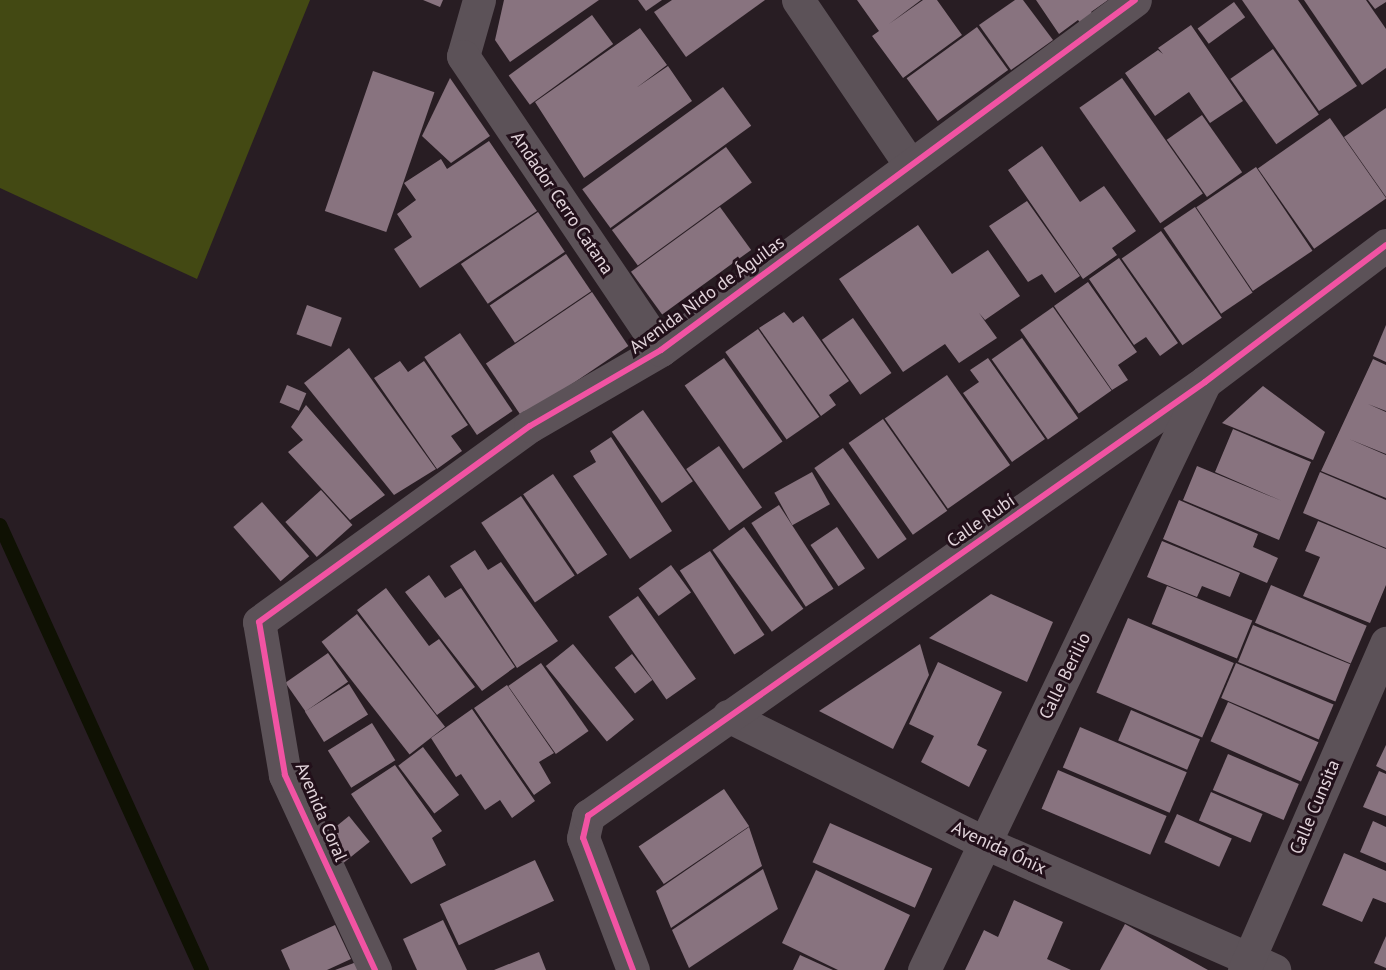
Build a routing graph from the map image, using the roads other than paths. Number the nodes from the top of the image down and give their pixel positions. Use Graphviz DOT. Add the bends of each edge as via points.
graph roads {
  1 [pos="479,0"];
  2 [pos="798,0"];
  3 [pos="1135,0"];
  4 [pos="910,165"];
  5 [pos="1386,245"];
  6 [pos="661,350"];
  7 [pos="1205,382"];
  8 [pos="259,622"];
  9 [pos="1386,644"];
  10 [pos="728,716"];
  11 [pos="985,843"];
  12 [pos="1256,966"];
  13 [pos="375,970"];
  14 [pos="633,970"];
  15 [pos="924,970"];
  1 -- 6 [label="street, Andador Cerro Catana" via="463,56"];
  2 -- 4 [label="street"];
  3 -- 4 [label="street, Avenida Nido de Águilas"];
  4 -- 6 [label="street, Avenida Nido de Águilas"];
  5 -- 7 [label="street, Calle Rubí"];
  6 -- 8 [label="street, Avenida Nido de Águilas" via="530,426"];
  7 -- 10 [label="street, Calle Rubí"];
  7 -- 11 [label="street, Calle Berilio"];
  8 -- 13 [label="street, Avenida Coral" via="285,776"];
  9 -- 12 [label="street, Calle Cunsita"];
  10 -- 11 [label="street, Avenida Ónix"];
  10 -- 14 [label="street, Calle Rubí" via="586,827"];
  11 -- 12 [label="street, Avenida Ónix"];
  11 -- 15 [label="street, Calle Berilio"];
}
